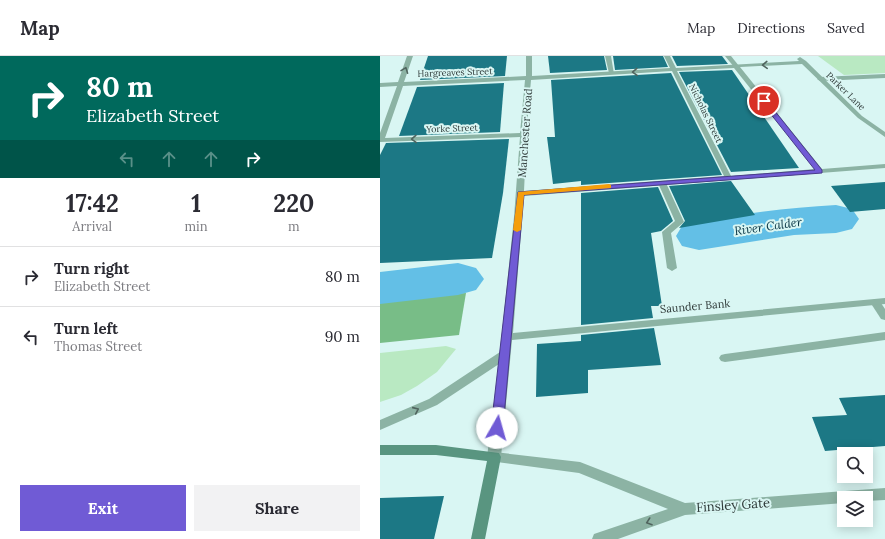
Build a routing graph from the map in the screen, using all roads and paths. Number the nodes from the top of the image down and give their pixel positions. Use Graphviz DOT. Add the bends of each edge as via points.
graph roads {
  1 [pos="410,56"];
  2 [pos="529,56"];
  3 [pos="608,56"];
  4 [pos="667,56"];
  5 [pos="728,56"];
  6 [pos="797,56"];
  7 [pos="804,62"];
  8 [pos="736,66"];
  9 [pos="675,70"];
  10 [pos="612,73"];
  11 [pos="885,76"];
  12 [pos="530,78"];
  13 [pos="820,79"];
  14 [pos="400,84"];
  15 [pos="380,85"];
  16 [pos="523,135"];
  17 [pos="885,135"];
  18 [pos="380,140"];
  19 [pos="885,166"];
  20 [pos="820,171"];
  21 [pos="728,177"];
  22 [pos="662,183"];
  23 [pos="521,194"];
  24 [pos="672,268"];
  25 [pos="880,301"];
  26 [pos="885,317"];
  27 [pos="885,336"];
  28 [pos="507,337"];
  29 [pos="505,354"];
  30 [pos="725,358"];
  31 [pos="380,426"];
  32 [pos="380,450"];
  33 [pos="494,457"];
  34 [pos="885,494"];
  35 [pos="685,509"];
  36 [pos="478,539"];
  37 [pos="600,539"];
  14 -- 1 [label="street, one-way"];
  2 -- 12 [label="street, Manchester Road"];
  3 -- 10 [label="street"];
  4 -- 9 [label="street, Nicholas Street"];
  5 -- 8 [label="street"];
  6 -- 7 [label="street, Parker Lane"];
  7 -- 8 [label="street, Hargreaves Street, one-way"];
  7 -- 13 [label="street, Parker Lane"];
  8 -- 9 [label="street, Hargreaves Street"];
  8 -- 20 [label="street"];
  9 -- 10 [label="street, Hargreaves Street, one-way"];
  9 -- 21 [label="street, Nicholas Street"];
  10 -- 12 [label="street, Hargreaves Street"];
  11 -- 13 [label="street"];
  12 -- 14 [label="street, Hargreaves Street"];
  12 -- 16 [label="street, Manchester Road"];
  13 -- 17 [label="street, Parker Lane" via="860,117"];
  14 -- 15 [label="street, Hargreaves Street"];
  14 -- 18 [label="street"];
  16 -- 18 [label="street, Yorke Street, one-way"];
  16 -- 23 [label="street, Manchester Road"];
  19 -- 20 [label="street"];
  20 -- 21 [label="street"];
  21 -- 22 [label="street"];
  22 -- 23 [label="street"];
  22 -- 24 [label="street" via="680,222 666,232"];
  23 -- 28 [label="street, Manchester Road"];
  25 -- 26 [label="street"];
  25 -- 28 [label="street, Saunder Bank"];
  27 -- 30 [label="street"];
  28 -- 29 [label="street, Manchester Road"];
  31 -- 29 [label="street, one-way" via="434,402"];
  29 -- 33 [label="street, Manchester Road"];
  32 -- 33 [label="main road" via="436,450"];
  33 -- 35 [label="street, Finsley Gate" via="580,468"];
  33 -- 36 [label="main road, Manchester Road"];
  34 -- 35 [label="street, Finsley Gate"];
  35 -- 37 [label="street, one-way"];
}
